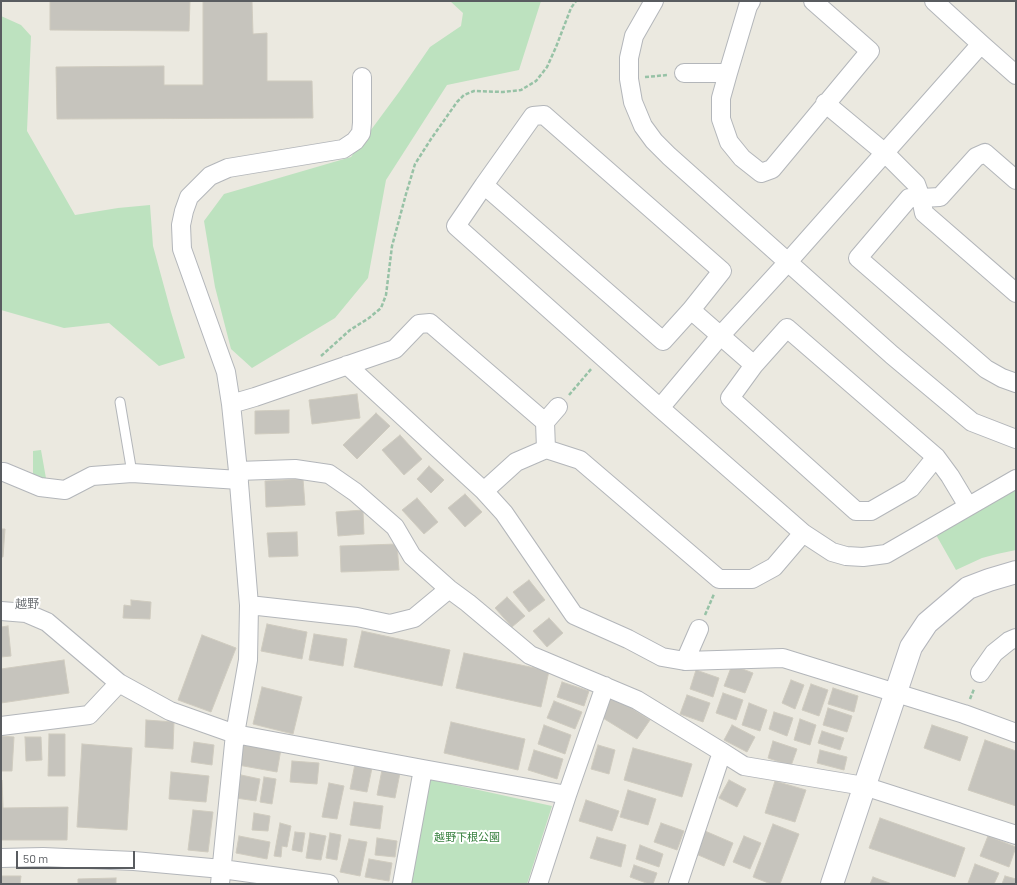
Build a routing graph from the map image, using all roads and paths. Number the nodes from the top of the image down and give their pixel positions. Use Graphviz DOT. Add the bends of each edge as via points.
graph roads {
  1 [pos="576,1"];
  2 [pos="654,1"];
  3 [pos="751,1"];
  4 [pos="814,1"];
  5 [pos="934,1"];
  6 [pos="981,44"];
  7 [pos="684,73"];
  8 [pos="728,73"];
  9 [pos="1016,75"];
  10 [pos="362,77"];
  11 [pos="636,78"];
  12 [pos="825,103"];
  13 [pos="885,154"];
  14 [pos="1016,180"];
  15 [pos="484,185"];
  16 [pos="920,198"];
  17 [pos="787,263"];
  18 [pos="1016,293"];
  19 [pos="692,310"];
  20 [pos="721,335"];
  21 [pos="319,358"];
  22 [pos="598,362"];
  23 [pos="347,365"];
  24 [pos="754,365"];
  25 [pos="1016,383"];
  26 [pos="120,402"];
  27 [pos="231,404"];
  28 [pos="558,407"];
  29 [pos="660,408"];
  30 [pos="545,422"];
  31 [pos="1016,439"];
  32 [pos="546,448"];
  33 [pos="936,458"];
  34 [pos="1,472"];
  35 [pos="132,473"];
  36 [pos="238,476"];
  37 [pos="1016,479"];
  38 [pos="484,491"];
  39 [pos="968,506"];
  40 [pos="803,533"];
  41 [pos="1016,572"];
  42 [pos="717,585"];
  43 [pos="449,588"];
  44 [pos="249,605"];
  45 [pos="1,611"];
  46 [pos="699,629"];
  47 [pos="1016,638"];
  48 [pos="685,661"];
  49 [pos="980,673"];
  50 [pos="119,683"];
  51 [pos="605,686"];
  52 [pos="895,693"];
  53 [pos="964,714"];
  54 [pos="1,726"];
  55 [pos="1016,732"];
  56 [pos="235,734"];
  57 [pos="722,752"];
  58 [pos="424,769"];
  59 [pos="864,786"];
  60 [pos="567,795"];
  61 [pos="1016,835"];
  62 [pos="1,858"];
  63 [pos="221,876"];
  64 [pos="329,884"];
  65 [pos="402,884"];
  66 [pos="538,884"];
  67 [pos="678,884"];
  68 [pos="832,884"];
  1 -- 21 [label="path" via="547,67 536,81 521,90 474,91 464,95 457,102 415,164 392,246 386,295 381,308 350,330"];
  2 -- 11 [label="street" via="634,36 630,58"];
  3 -- 8 [label="street"];
  4 -- 12 [label="street" via="870,51"];
  5 -- 6 [label="street"];
  6 -- 9 [label="street"];
  6 -- 13 [label="street"];
  7 -- 8 [label="street"];
  7 -- 11 [label="path"];
  8 -- 12 [label="street" via="721,98 721,119 728,142 761,174 772,169"];
  10 -- 27 [label="street" via="361,133 355,141 342,149 228,168 210,176 190,198 184,211 181,225 182,249 226,372"];
  11 -- 17 [label="street" via="633,102 643,126 654,141"];
  12 -- 13 [label="street"];
  13 -- 16 [label="street" via="916,184"];
  13 -- 17 [label="street"];
  14 -- 16 [label="street" via="985,153 976,157 940,197"];
  15 -- 19 [label="street" via="664,341"];
  15 -- 19 [label="street" via="533,116 544,116 722,271"];
  15 -- 22 [label="street" via="456,226"];
  16 -- 18 [label="street" via="924,213"];
  16 -- 25 [label="street" via="909,198 858,258 986,369"];
  17 -- 20 [label="street"];
  17 -- 31 [label="street" via="972,422"];
  19 -- 20 [label="street"];
  20 -- 24 [label="street"];
  20 -- 29 [label="street"];
  22 -- 28 [label="path"];
  22 -- 29 [label="street"];
  23 -- 27 [label="street"];
  23 -- 30 [label="street" via="395,349 419,324 430,323"];
  23 -- 38 [label="street"];
  24 -- 33 [label="street" via="787,328"];
  24 -- 33 [label="street" via="730,398 856,511 871,511 911,488"];
  26 -- 35 [label="lane"];
  27 -- 36 [label="street"];
  28 -- 30 [label="street"];
  29 -- 40 [label="street"];
  30 -- 32 [label="street"];
  32 -- 38 [label="street" via="516,462"];
  32 -- 42 [label="street" via="580,460"];
  33 -- 39 [label="street"];
  34 -- 35 [label="street" via="40,487 65,490 92,476"];
  35 -- 36 [label="street"];
  36 -- 43 [label="street" via="294,469 329,474 356,492 396,526 412,556"];
  36 -- 44 [label="street"];
  37 -- 39 [label="street"];
  38 -- 48 [label="street" via="504,513 574,615 662,656"];
  39 -- 40 [label="street" via="886,554 846,556 832,552"];
  40 -- 42 [label="street" via="774,567 752,579"];
  41 -- 52 [label="street" via="968,588 927,623 912,647"];
  42 -- 46 [label="path"];
  43 -- 44 [label="street" via="414,618 390,624 357,617"];
  43 -- 51 [label="street" via="530,655"];
  44 -- 56 [label="street" via="248,660"];
  45 -- 50 [label="street" via="26,612 47,622"];
  46 -- 48 [label="street"];
  47 -- 49 [label="street" via="994,653"];
  48 -- 52 [label="street" via="783,658"];
  49 -- 53 [label="path"];
  50 -- 54 [label="street" via="89,715"];
  50 -- 56 [label="street" via="170,711"];
  51 -- 57 [label="street" via="637,700"];
  51 -- 60 [label="street"];
  52 -- 53 [label="street"];
  52 -- 59 [label="street"];
  53 -- 55 [label="street"];
  56 -- 58 [label="street"];
  56 -- 63 [label="street"];
  57 -- 59 [label="street" via="744,766"];
  57 -- 67 [label="street"];
  58 -- 60 [label="street"];
  58 -- 65 [label="street"];
  59 -- 61 [label="street"];
  59 -- 68 [label="street"];
  60 -- 66 [label="street"];
  62 -- 63 [label="street" via="134,861"];
  63 -- 64 [label="street"];
}
